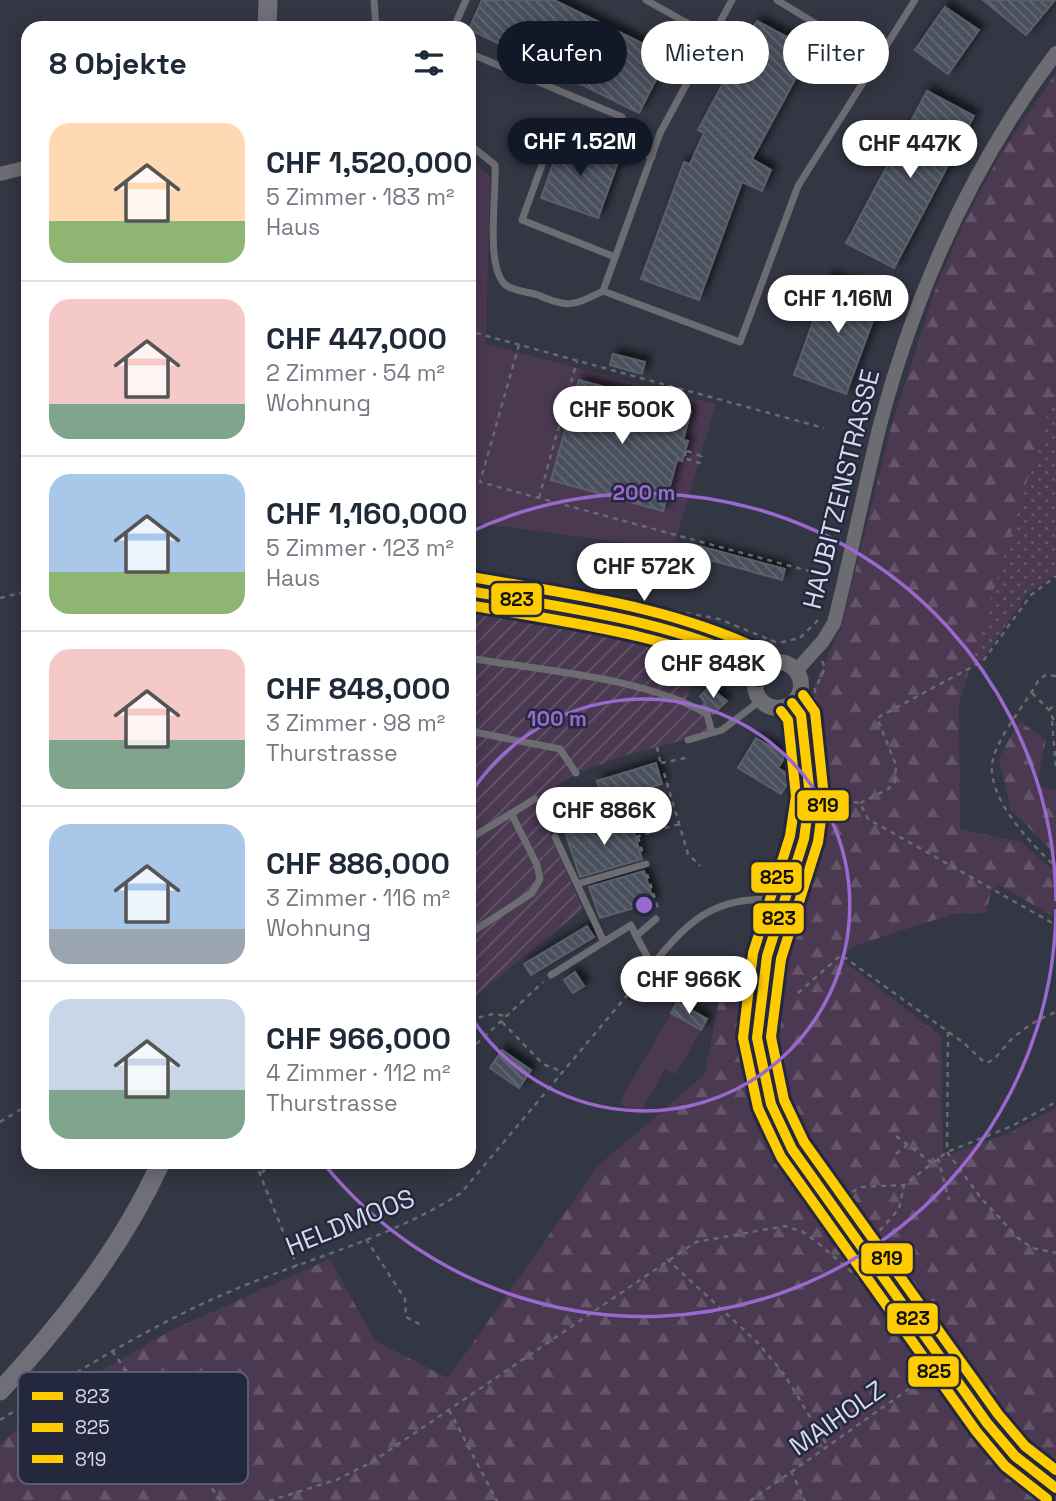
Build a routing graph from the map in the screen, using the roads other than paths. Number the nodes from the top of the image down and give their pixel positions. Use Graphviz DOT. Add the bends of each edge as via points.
graph roads {
  1 [pos="268,0"];
  2 [pos="374,0"];
  3 [pos="466,0"];
  4 [pos="646,0"];
  5 [pos="732,0"];
  6 [pos="777,0"];
  7 [pos="915,0"];
  8 [pos="267,21"];
  9 [pos="376,21"];
  10 [pos="457,21"];
  11 [pos="683,21"];
  12 [pos="721,21"];
  13 [pos="811,21"];
  14 [pos="889,39"];
  15 [pos="1056,53"];
  16 [pos="476,56"];
  17 [pos="687,84"];
  18 [pos="860,84"];
  19 [pos="622,117"];
  20 [pos="476,150"];
  21 [pos="652,157"];
  22 [pos="21,168"];
  23 [pos="0,173"];
  24 [pos="615,257"];
  25 [pos="603,291"];
  26 [pos="476,592"];
  27 [pos="476,659"];
  28 [pos="765,667"];
  29 [pos="796,671"];
  30 [pos="761,700"];
  31 [pos="792,703"];
  32 [pos="476,732"];
  33 [pos="712,733"];
  34 [pos="688,740"];
  35 [pos="576,773"];
  36 [pos="534,799"];
  37 [pos="511,813"];
  38 [pos="476,835"];
  39 [pos="555,837"];
  40 [pos="646,864"];
  41 [pos="577,884"];
  42 [pos="785,901"];
  43 [pos="658,917"];
  44 [pos="476,929"];
  45 [pos="636,936"];
  46 [pos="604,942"];
  47 [pos="652,965"];
  48 [pos="551,975"];
  49 [pos="640,980"];
  50 [pos="157,1169"];
  51 [pos="0,1391"];
  52 [pos="1056,1488"];
  1 -- 8 [label="main road"];
  2 -- 9 [label="lane"];
  3 -- 10 [label="lane"];
  4 -- 11 [label="lane"];
  5 -- 12 [label="lane"];
  6 -- 13 [label="lane"];
  7 -- 14 [label="lane"];
  15 -- 29 [label="street, HAUBITZENSTRASSE" via="990,148 926,284 881,421 834,623"];
  16 -- 19 [label="lane"];
  17 -- 21 [label="lane"];
  18 -- 25 [label="lane" via="797,186 740,342"];
  20 -- 25 [label="lane" via="495,166 493,253 496,271 506,286 554,304 573,305"];
  21 -- 24 [label="lane"];
  21 -- 24 [label="lane" via="556,123 522,220"];
  22 -- 23 [label="street"];
  24 -- 25 [label="lane"];
  26 -- 28 [label="street" via="663,625 708,639"];
  27 -- 33 [label="lane" via="645,688 708,714"];
  28 -- 29 [label="street" via="785,663"];
  28 -- 30 [label="street" via="755,683"];
  29 -- 31 [label="street" via="800,692"];
  30 -- 31 [label="street" via="772,707"];
  30 -- 33 [label="lane"];
  31 -- 42 [label="street" via="801,715 810,796 804,839"];
  32 -- 35 [label="lane" via="560,749"];
  33 -- 34 [label="lane"];
  36 -- 37 [label="lane"];
  37 -- 38 [label="lane"];
  37 -- 44 [label="lane" via="540,879 532,893"];
  39 -- 41 [label="lane"];
  40 -- 41 [label="lane"];
  41 -- 46 [label="lane"];
  42 -- 47 [label="lane" via="750,898 711,910 680,933"];
  42 -- 52 [label="street" via="765,967 757,1038 771,1104 792,1149 944,1364 1015,1456"];
  43 -- 45 [label="lane"];
  45 -- 46 [label="lane" via="631,925"];
  45 -- 47 [label="lane"];
  46 -- 48 [label="lane"];
  47 -- 49 [label="lane"];
  50 -- 51 [label="main road" via="89,1284"];
}
